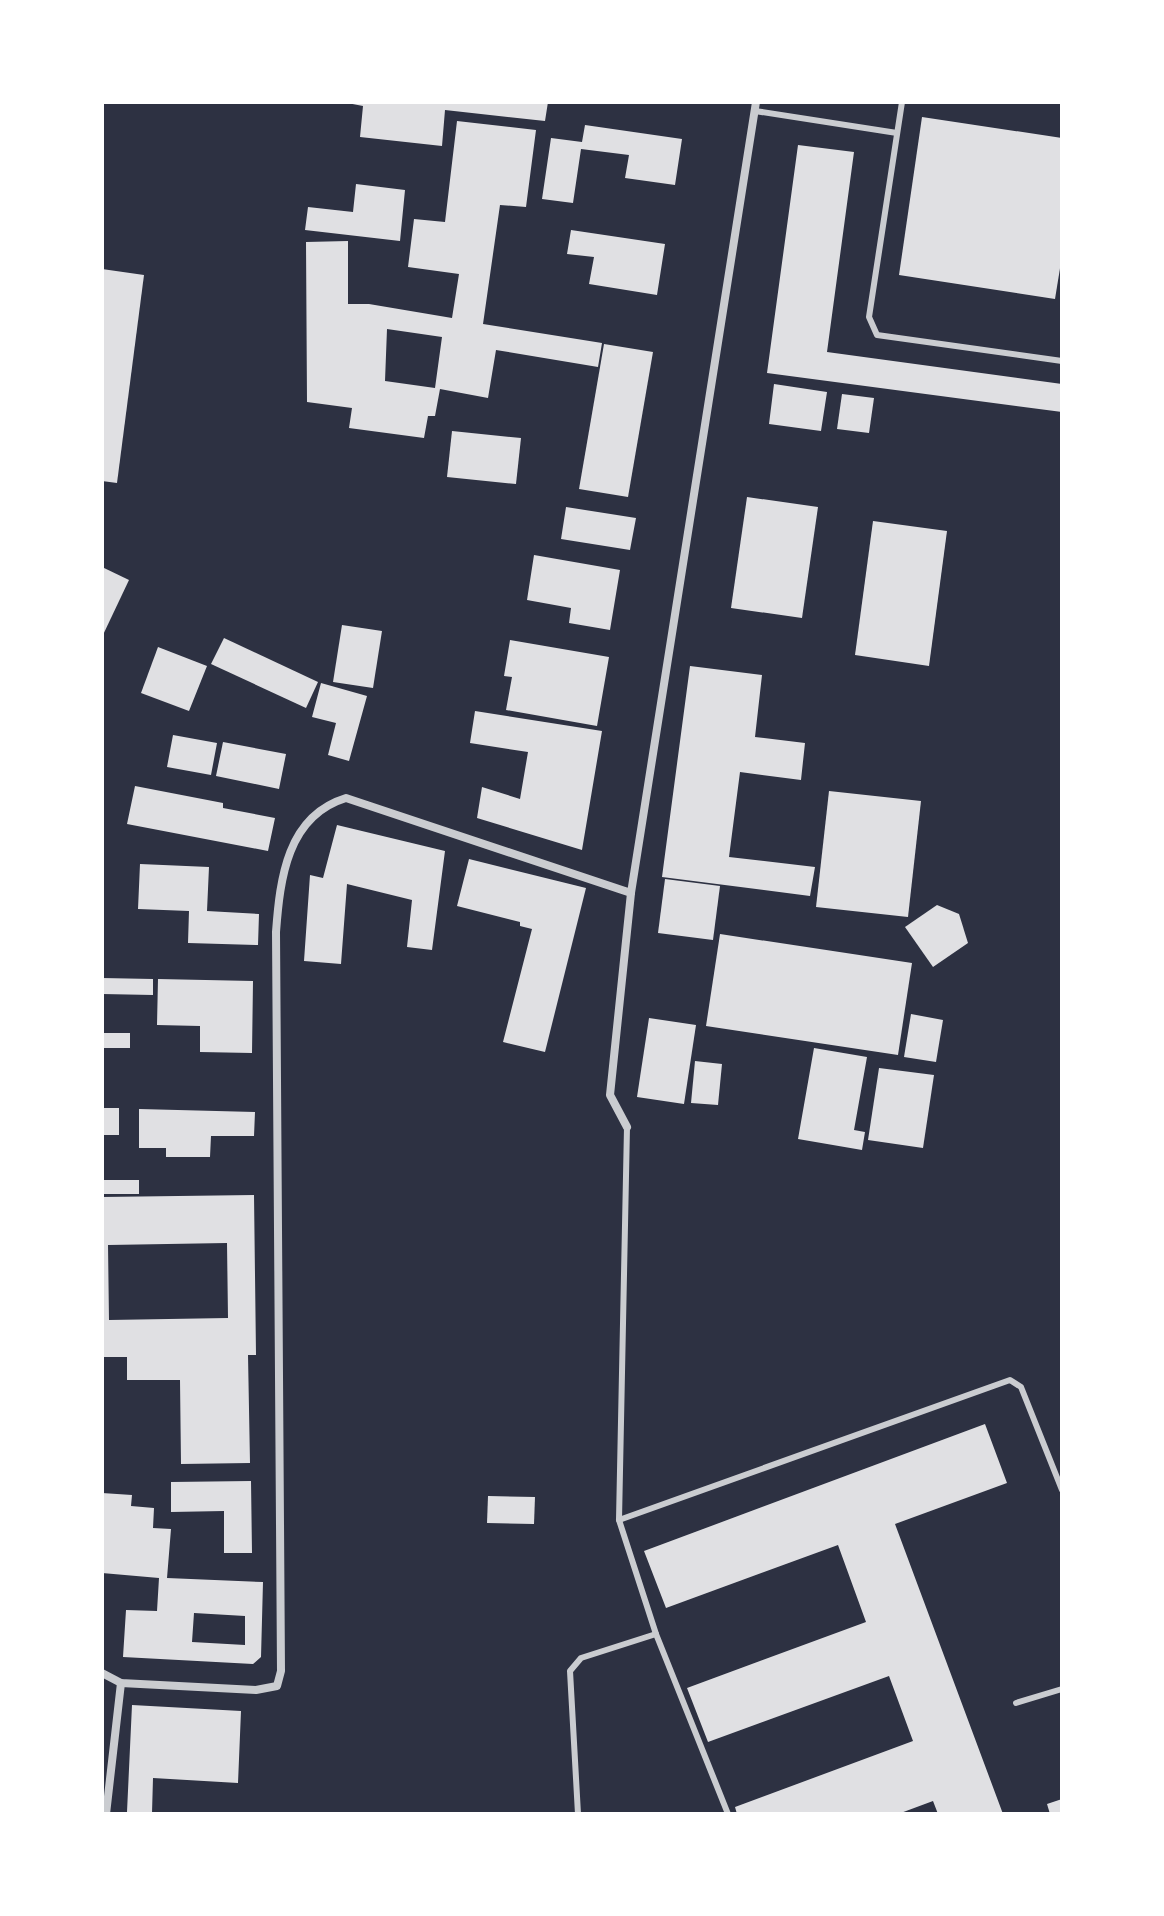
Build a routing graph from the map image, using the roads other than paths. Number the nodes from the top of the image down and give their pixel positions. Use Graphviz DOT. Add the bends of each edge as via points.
graph roads {
  1 [pos="902,102"];
  2 [pos="756,106"];
  3 [pos="897,133"];
  4 [pos="1062,361"];
  5 [pos="631,893"];
  6 [pos="627,1127"];
  7 [pos="1062,1490"];
  8 [pos="619,1520"];
  9 [pos="656,1634"];
  10 [pos="102,1673"];
  11 [pos="121,1683"];
  12 [pos="1062,1689"];
  13 [pos="1016,1703"];
  14 [pos="106,1814"];
  15 [pos="578,1814"];
  16 [pos="728,1814"];
  1 -- 3 [label="lane"];
  2 -- 3 [label="lane"];
  2 -- 5 [label="street"];
  3 -- 4 [label="lane" via="869,317 877,335"];
  5 -- 6 [label="street" via="610,1095"];
  5 -- 11 [label="street" via="346,798 316,811 298,834 280,881 276,932 281,1671 277,1686 256,1690"];
  6 -- 8 [label="lane"];
  7 -- 8 [label="lane" via="1021,1387 1010,1380"];
  8 -- 9 [label="lane"];
  9 -- 15 [label="lane" via="581,1658 570,1671"];
  9 -- 16 [label="lane"];
  10 -- 11 [label="street"];
  11 -- 14 [label="street"];
  12 -- 13 [label="lane"];
}
